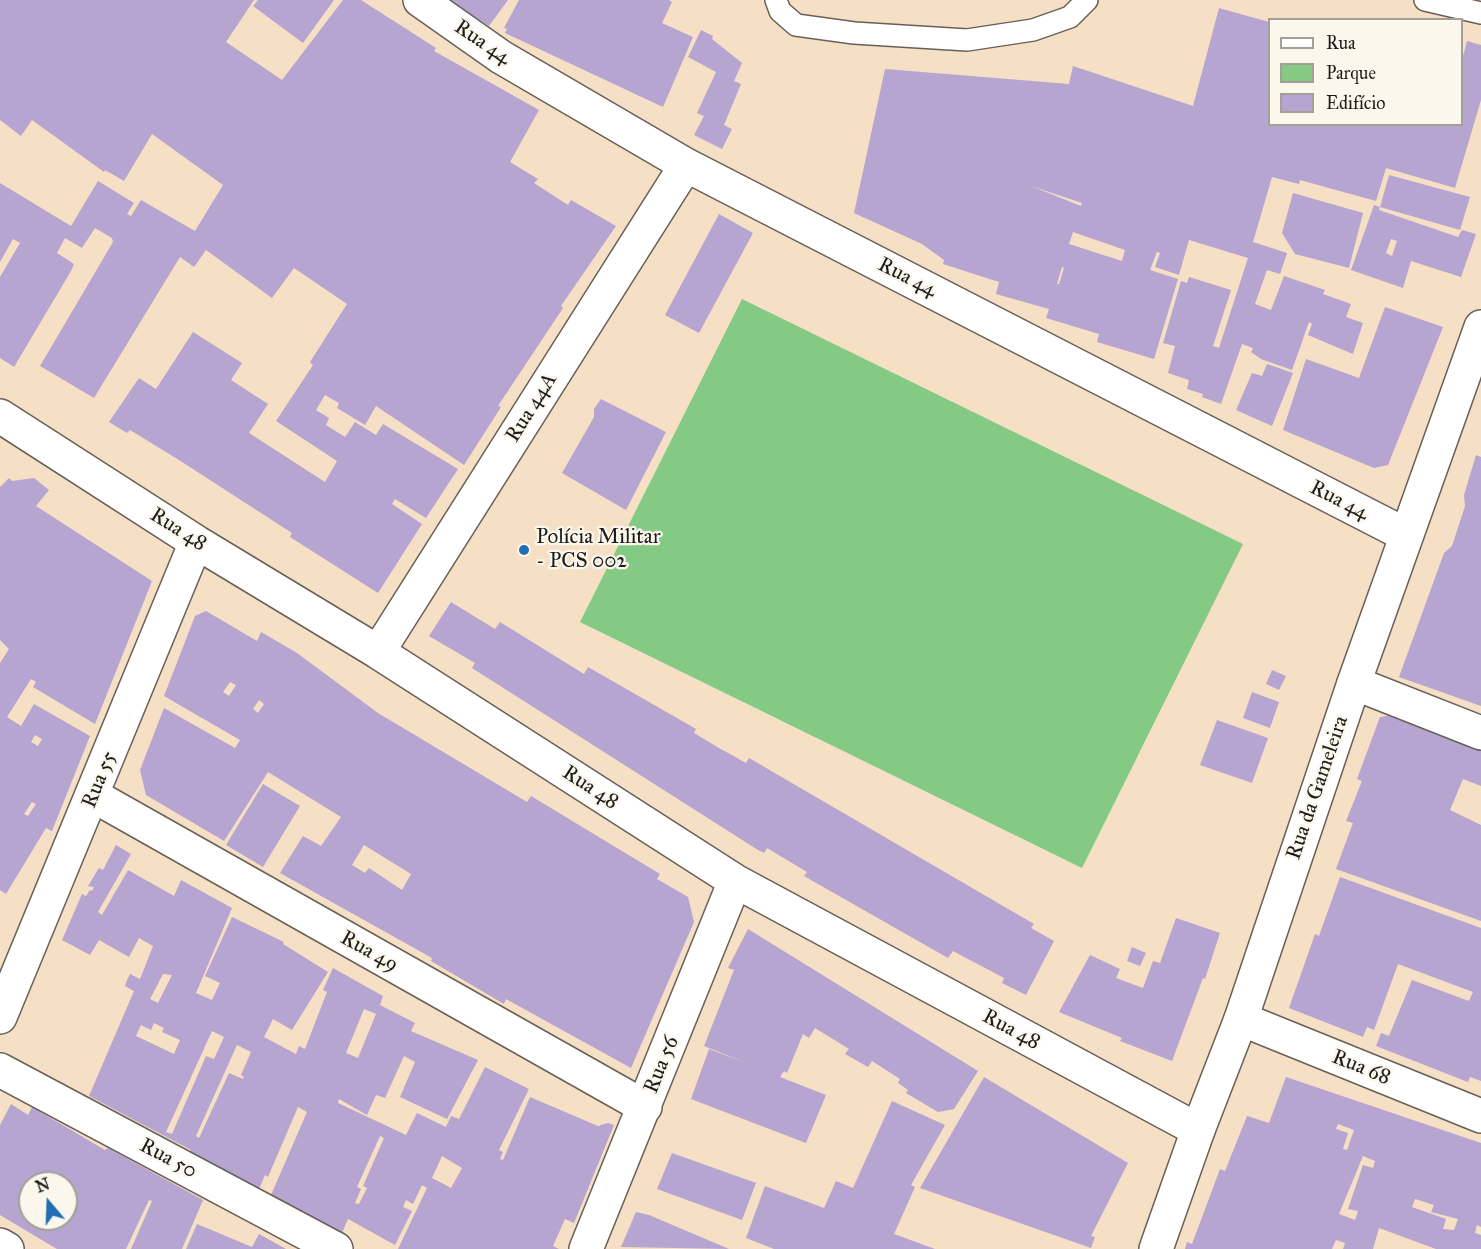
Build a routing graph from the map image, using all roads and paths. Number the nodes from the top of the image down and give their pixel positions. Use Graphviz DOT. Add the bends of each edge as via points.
graph roads {
  1 [pos="420,0"];
  2 [pos="776,0"];
  3 [pos="1087,0"];
  4 [pos="1425,0"];
  5 [pos="1481,13"];
  6 [pos="686,165"];
  7 [pos="1481,327"];
  8 [pos="6,429"];
  9 [pos="1406,535"];
  10 [pos="196,542"];
  11 [pos="378,652"];
  12 [pos="1354,683"];
  13 [pos="1481,733"];
  14 [pos="93,796"];
  15 [pos="735,881"];
  16 [pos="0,1017"];
  17 [pos="1241,1019"];
  18 [pos="0,1070"];
  19 [pos="645,1107"];
  20 [pos="1481,1116"];
  21 [pos="1198,1130"];
  22 [pos="0,1245"];
  23 [pos="7,1249"];
  24 [pos="336,1249"];
  25 [pos="586,1249"];
  26 [pos="1156,1249"];
  1 -- 6 [label="street, Rua 44" via="501,57"];
  2 -- 3 [label="lane" via="780,11 796,25 967,40 1033,30 1070,16"];
  4 -- 5 [label="lane"];
  6 -- 9 [label="street, Rua 44"];
  6 -- 11 [label="street, Rua 44A"];
  7 -- 9 [label="street, Rua da Gameleira"];
  8 -- 10 [label="street, Rua 48"];
  9 -- 12 [label="street, Rua da Gameleira"];
  10 -- 11 [label="street, Rua 48"];
  10 -- 14 [label="street, Rua 55"];
  11 -- 15 [label="street, Rua 48"];
  12 -- 13 [label="street"];
  12 -- 17 [label="street, Rua da Gameleira"];
  14 -- 16 [label="street, Rua 55"];
  14 -- 19 [label="street, Rua 49"];
  15 -- 19 [label="street, Rua 56"];
  15 -- 21 [label="street, Rua 48"];
  17 -- 20 [label="street, Rua 68"];
  17 -- 21 [label="street, Rua da Gameleira"];
  18 -- 24 [label="street, Rua 50"];
  19 -- 25 [label="street, Rua 56"];
  21 -- 26 [label="street, Rua da Gameleira"];
  22 -- 23 [label="street"];
}
